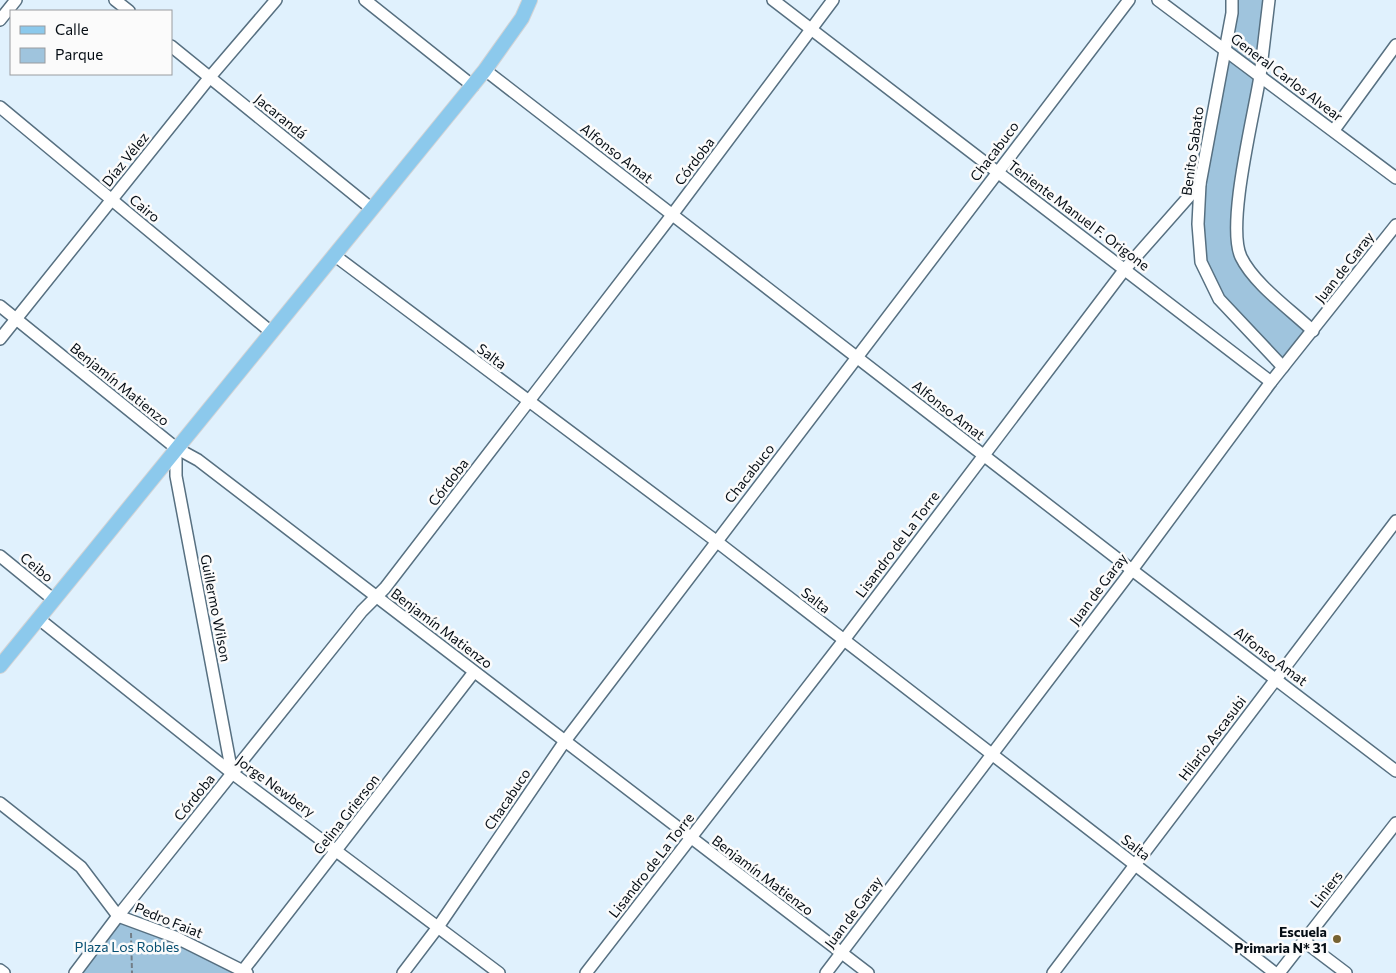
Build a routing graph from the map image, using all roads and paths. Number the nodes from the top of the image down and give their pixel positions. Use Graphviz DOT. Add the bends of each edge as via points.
graph roads {
  1 [pos="16,0"];
  2 [pos="115,0"];
  3 [pos="276,0"];
  4 [pos="365,0"];
  5 [pos="530,0"];
  6 [pos="773,0"];
  7 [pos="833,0"];
  8 [pos="1129,0"];
  9 [pos="1158,0"];
  10 [pos="1232,0"];
  11 [pos="1269,0"];
  12 [pos="128,10"];
  13 [pos="0,20"];
  14 [pos="811,29"];
  15 [pos="1396,45"];
  16 [pos="172,47"];
  17 [pos="1224,48"];
  18 [pos="485,70"];
  19 [pos="1260,76"];
  20 [pos="210,77"];
  21 [pos="473,86"];
  22 [pos="0,107"];
  23 [pos="1334,130"];
  24 [pos="997,171"];
  25 [pos="1396,178"];
  26 [pos="1200,184"];
  27 [pos="111,199"];
  28 [pos="372,209"];
  29 [pos="672,215"];
  30 [pos="1396,225"];
  31 [pos="334,255"];
  32 [pos="1125,269"];
  33 [pos="0,306"];
  34 [pos="16,319"];
  35 [pos="1313,331"];
  36 [pos="271,332"];
  37 [pos="0,339"];
  38 [pos="857,357"];
  39 [pos="1283,367"];
  40 [pos="1271,382"];
  41 [pos="529,403"];
  42 [pos="176,448"];
  43 [pos="983,454"];
  44 [pos="1396,522"];
  45 [pos="716,541"];
  46 [pos="0,556"];
  47 [pos="1132,570"];
  48 [pos="376,597"];
  49 [pos="54,600"];
  50 [pos="39,619"];
  51 [pos="844,640"];
  52 [pos="0,666"];
  53 [pos="474,672"];
  54 [pos="1276,679"];
  55 [pos="565,741"];
  56 [pos="990,754"];
  57 [pos="1396,771"];
  58 [pos="232,773"];
  59 [pos="0,803"];
  60 [pos="1396,823"];
  61 [pos="691,839"];
  62 [pos="338,850"];
  63 [pos="1135,865"];
  64 [pos="118,916"];
  65 [pos="131,920"];
  66 [pos="438,927"];
  67 [pos="1305,942"];
  68 [pos="841,953"];
  69 [pos="0,970"];
  70 [pos="244,972"];
  71 [pos="4,973"];
  72 [pos="76,973"];
  73 [pos="132,973"];
  74 [pos="403,973"];
  75 [pos="499,973"];
  76 [pos="586,973"];
  77 [pos="826,973"];
  78 [pos="868,973"];
  79 [pos="1053,973"];
  80 [pos="1277,973"];
  81 [pos="1346,973"];
  1 -- 13 [label="street"];
  2 -- 12 [label="street"];
  3 -- 20 [label="street, Díaz Vélez"];
  4 -- 21 [label="street"];
  5 -- 18 [label="main road" via="522,18"];
  6 -- 14 [label="street, Teniente Manuel F. Origone"];
  7 -- 14 [label="street, Córdoba"];
  8 -- 24 [label="street, Chacabuco"];
  9 -- 17 [label="street, General Carlos Alvear"];
  10 -- 17 [label="street, Benito Sabato"];
  11 -- 19 [label="street"];
  14 -- 24 [label="street, Teniente Manuel F. Origone"];
  14 -- 29 [label="street, Córdoba"];
  15 -- 23 [label="street"];
  16 -- 20 [label="street, Jacarandá"];
  17 -- 19 [label="street, General Carlos Alvear"];
  17 -- 26 [label="street, Benito Sabato"];
  18 -- 21 [label="main road"];
  18 -- 29 [label="street, Alfonso Amat"];
  19 -- 23 [label="street, General Carlos Alvear"];
  19 -- 35 [label="street" via="1237,214 1240,256 1250,273"];
  20 -- 27 [label="street, Díaz Vélez"];
  20 -- 28 [label="street, Jacarandá"];
  21 -- 28 [label="main road"];
  22 -- 27 [label="street, Cairo"];
  23 -- 25 [label="street, General Carlos Alvear"];
  24 -- 32 [label="street, Teniente Manuel F. Origone"];
  24 -- 38 [label="street, Chacabuco"];
  26 -- 32 [label="street, Lisandro de La Torre"];
  26 -- 39 [label="street, Benito Sabato" via="1199,249 1204,274 1224,306"];
  27 -- 34 [label="street, Díaz Vélez"];
  27 -- 36 [label="street, Cairo"];
  28 -- 31 [label="main road"];
  29 -- 38 [label="street, Alfonso Amat"];
  29 -- 41 [label="street, Córdoba"];
  30 -- 35 [label="street, Juan de Garay"];
  31 -- 36 [label="main road"];
  31 -- 41 [label="street, Salta"];
  32 -- 40 [label="street, Teniente Manuel F. Origone"];
  32 -- 43 [label="street, Lisandro de La Torre"];
  33 -- 34 [label="street, Benjamín Matienzo"];
  34 -- 37 [label="street, Díaz Vélez"];
  34 -- 42 [label="street, Benjamín Matienzo"];
  35 -- 39 [label="street, Juan de Garay"];
  36 -- 42 [label="main road"];
  38 -- 43 [label="street, Alfonso Amat"];
  38 -- 45 [label="street, Chacabuco"];
  39 -- 40 [label="street, Juan de Garay"];
  40 -- 47 [label="street, Juan de Garay"];
  41 -- 45 [label="street, Salta"];
  41 -- 48 [label="street, Córdoba"];
  42 -- 48 [label="street, Benjamín Matienzo" via="198,460"];
  42 -- 49 [label="main road"];
  42 -- 58 [label="street, Guillermo Wilson" via="176,476"];
  43 -- 47 [label="street, Alfonso Amat"];
  43 -- 51 [label="street, Lisandro de La Torre"];
  44 -- 54 [label="street, Hilario Ascasubi"];
  45 -- 51 [label="street, Salta"];
  45 -- 55 [label="street, Chacabuco"];
  46 -- 49 [label="street, Ceibo"];
  47 -- 54 [label="street, Alfonso Amat"];
  47 -- 56 [label="street, Juan de Garay"];
  48 -- 53 [label="street, Benjamín Matienzo"];
  48 -- 58 [label="street, Córdoba"];
  49 -- 50 [label="main road"];
  50 -- 52 [label="main road"];
  50 -- 58 [label="street, Jorge Newbery"];
  51 -- 56 [label="street, Salta"];
  51 -- 61 [label="street, Lisandro de La Torre"];
  53 -- 55 [label="street, Benjamín Matienzo"];
  53 -- 62 [label="street, Celina Grierson"];
  54 -- 57 [label="street, Alfonso Amat"];
  54 -- 63 [label="street, Hilario Ascasubi"];
  55 -- 61 [label="street, Benjamín Matienzo"];
  55 -- 66 [label="street, Chacabuco"];
  56 -- 63 [label="street, Salta"];
  56 -- 68 [label="street, Juan de Garay"];
  58 -- 62 [label="street, Jorge Newbery"];
  58 -- 64 [label="street, Córdoba"];
  59 -- 64 [label="street, Pedro Faiat" via="81,867"];
  60 -- 67 [label="street, Liniers"];
  61 -- 68 [label="street, Benjamín Matienzo"];
  61 -- 76 [label="street, Lisandro de La Torre"];
  62 -- 66 [label="street, Jorge Newbery"];
  62 -- 70 [label="street, Celina Grierson"];
  63 -- 79 [label="street, Hilario Ascasubi"];
  63 -- 80 [label="street, Salta"];
  64 -- 65 [label="street, Pedro Faiat"];
  64 -- 72 [label="street, Córdoba"];
  65 -- 70 [label="street, Pedro Faiat" via="175,937"];
  65 -- 73 [label="path"];
  66 -- 74 [label="street, Chacabuco"];
  66 -- 75 [label="street, Jorge Newbery"];
  67 -- 80 [label="street, Liniers"];
  67 -- 81 [label="street"];
  68 -- 77 [label="street, Juan de Garay"];
  68 -- 78 [label="street, Benjamín Matienzo"];
  69 -- 71 [label="street"];
}
